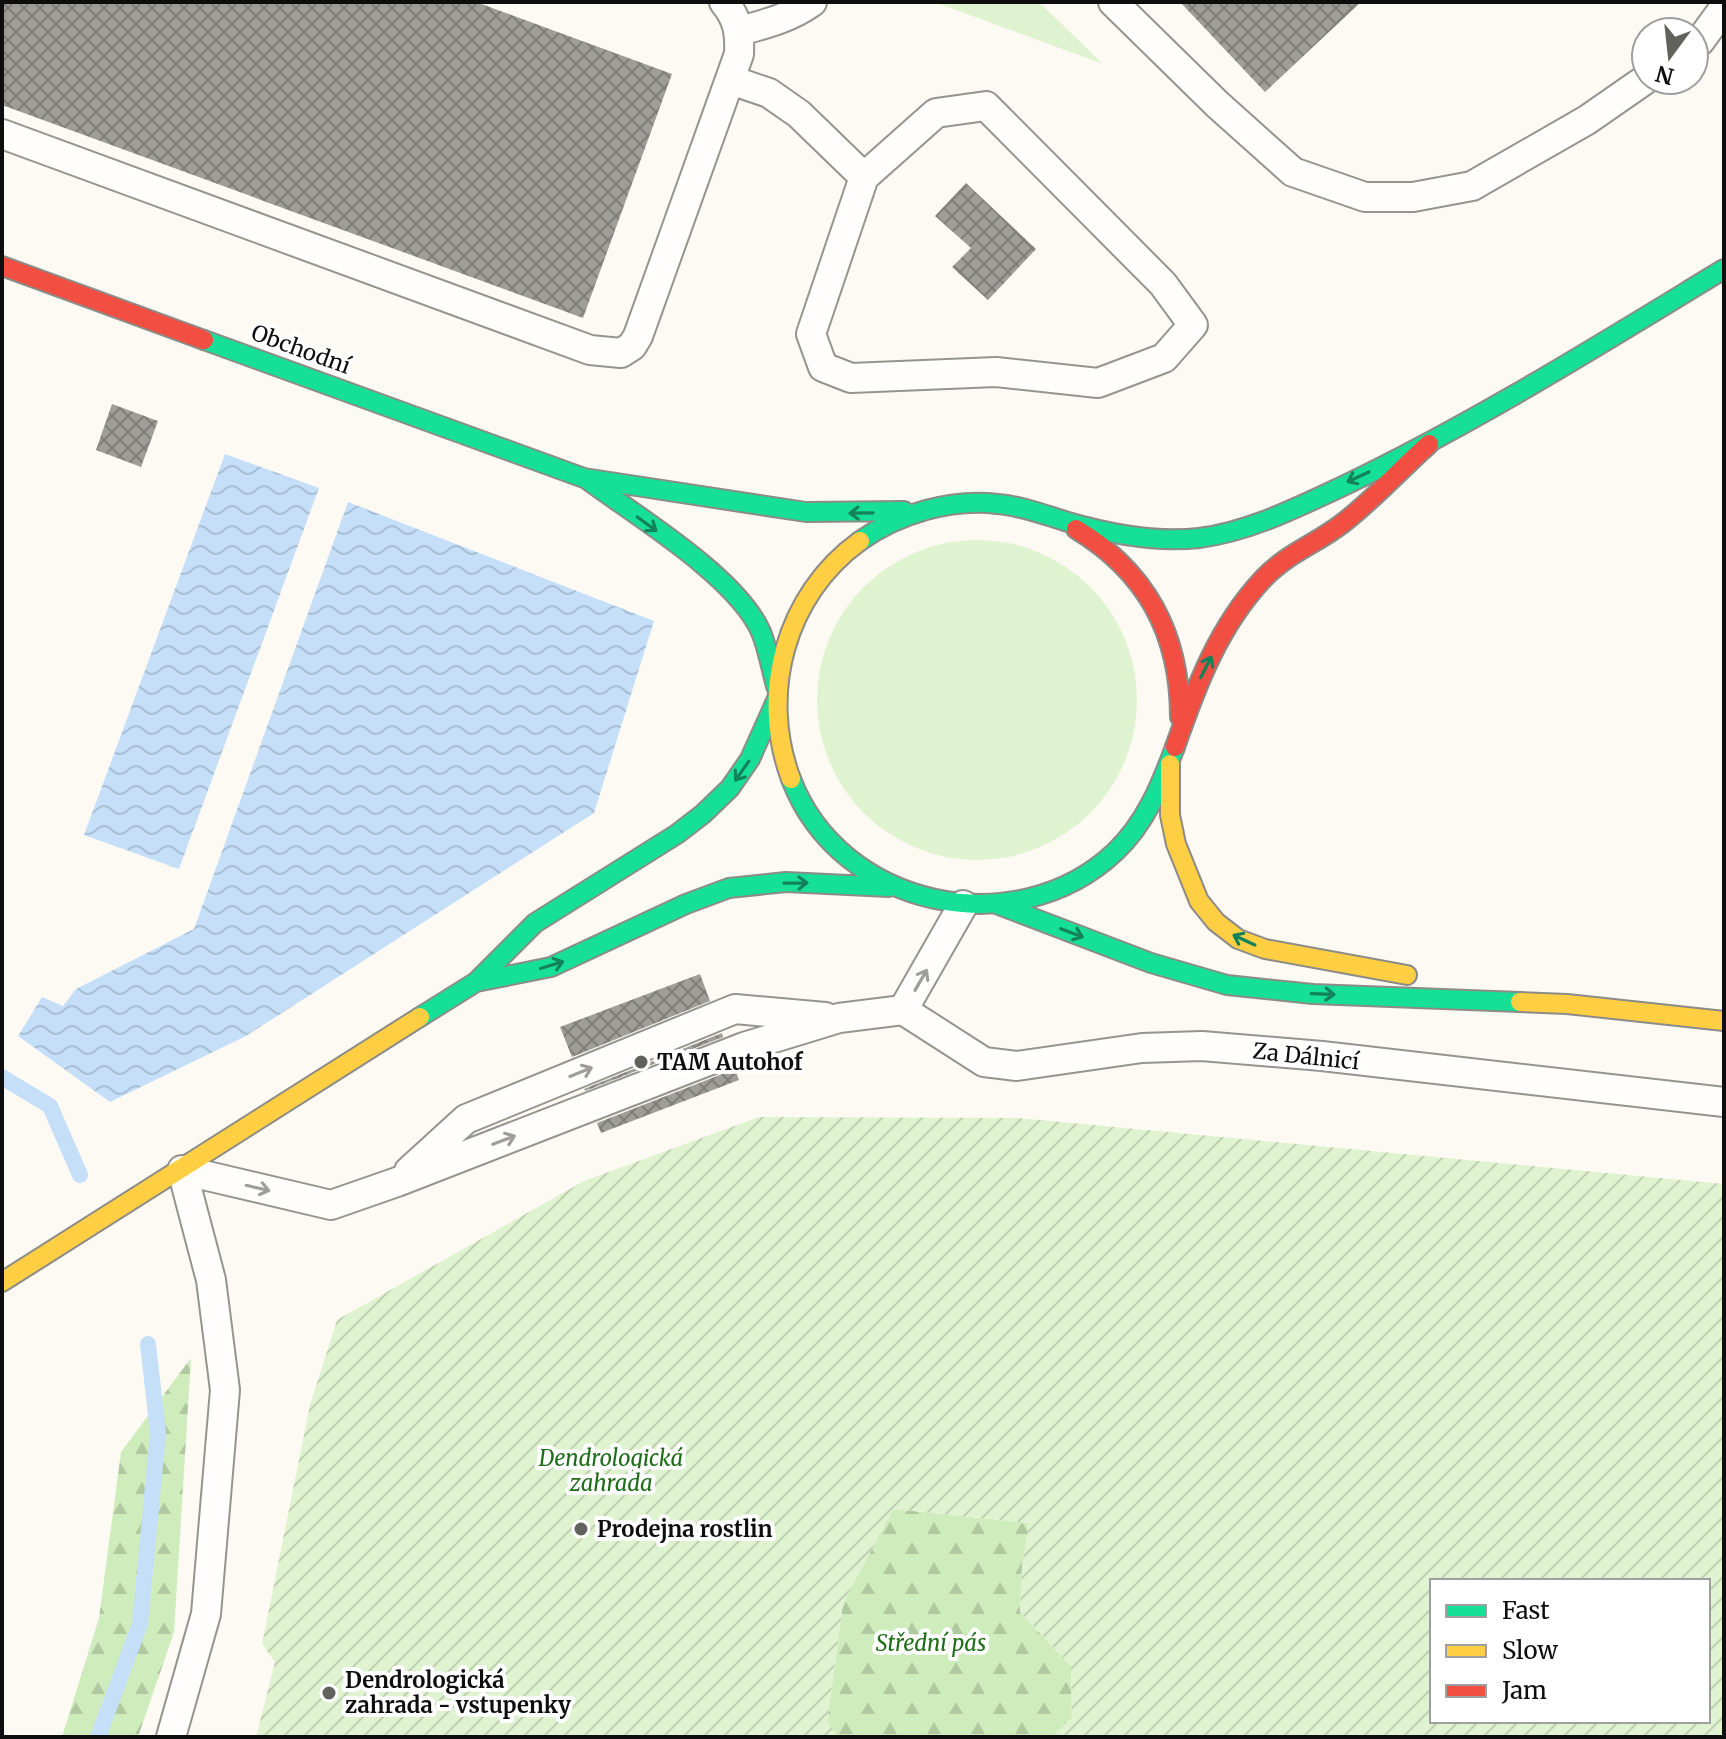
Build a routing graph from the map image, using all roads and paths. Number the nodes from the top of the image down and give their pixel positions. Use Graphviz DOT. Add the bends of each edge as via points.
graph roads {
  1 [pos="724,2"];
  2 [pos="812,2"];
  3 [pos="1113,2"];
  4 [pos="1724,8"];
  5 [pos="1710,27"];
  6 [pos="740,31"];
  7 [pos="731,80"];
  8 [pos="1630,90"];
  9 [pos="2,134"];
  10 [pos="864,177"];
  11 [pos="2,266"];
  12 [pos="1724,269"];
  13 [pos="1429,444"];
  14 [pos="584,478"];
  15 [pos="938,507"];
  16 [pos="1055,518"];
  17 [pos="776,694"];
  18 [pos="1177,740"];
  19 [pos="1170,764"];
  20 [pos="895,888"];
  21 [pos="963,905"];
  22 [pos="999,905"];
  23 [pos="476,982"];
  24 [pos="1567,1004"];
  25 [pos="903,1010"];
  26 [pos="839,1018"];
  27 [pos="1724,1021"];
  28 [pos="1724,1102"];
  29 [pos="182,1170"];
  30 [pos="397,1182"];
  31 [pos="2,1282"];
  32 [pos="171,1737"];
  1 -- 6 [label="lane"];
  2 -- 6 [label="lane" via="781,19"];
  3 -- 8 [label="lane" via="1293,172 1365,197 1413,197 1472,186"];
  4 -- 5 [label="lane"];
  6 -- 7 [label="lane"];
  7 -- 9 [label="lane" via="638,336 621,353 609,354"];
  7 -- 10 [label="lane" via="769,93 799,114"];
  10 -- 10 [label="lane" via="811,334 823,367 851,378 996,372 1098,383 1164,358 1193,325 1163,284 986,106 936,113"];
  11 -- 14 [label="main road, Obchodní"];
  12 -- 13 [label="main road"];
  13 -- 16 [label="main road, one-way" via="1279,514 1197,539 1140,537"];
  18 -- 13 [label="main road, one-way" via="1200,678 1245,600 1283,561 1339,527"];
  15 -- 14 [label="main road, Obchodní, one-way" via="806,512"];
  14 -- 17 [label="main road, Obchodní, one-way" via="707,568 745,605 761,632"];
  15 -- 16 [label="main road" via="996,503"];
  15 -- 17 [label="main road" via="877,530 834,563 814,587 787,638"];
  16 -- 18 [label="main road" via="1108,549 1149,596 1174,655 1180,685"];
  17 -- 20 [label="main road" via="786,765 812,818 847,858"];
  17 -- 23 [label="main road, one-way" via="750,759 703,814 535,923"];
  18 -- 19 [label="main road"];
  19 -- 22 [label="main road" via="1149,811 1110,858 1058,889"];
  24 -- 19 [label="main road, one-way" via="1265,949 1238,939 1216,922 1186,875 1170,815"];
  20 -- 21 [label="main road"];
  23 -- 20 [label="main road, one-way" via="557,965 661,914 732,887 849,883"];
  21 -- 22 [label="main road"];
  25 -- 21 [label="lane, one-way"];
  22 -- 24 [label="main road, one-way" via="1151,963 1227,985 1313,994"];
  23 -- 29 [label="main road"];
  24 -- 27 [label="main road"];
  25 -- 26 [label="lane"];
  25 -- 28 [label="lane, Za Dálnicí" via="984,1062 1017,1066 1142,1048 1202,1046"];
  30 -- 26 [label="lane, one-way" via="744,1047"];
  30 -- 26 [label="lane, one-way" via="466,1119 735,1009"];
  29 -- 30 [label="lane, one-way" via="331,1205"];
  29 -- 31 [label="main road"];
  29 -- 32 [label="lane" via="211,1280 225,1390 206,1614"];
}
